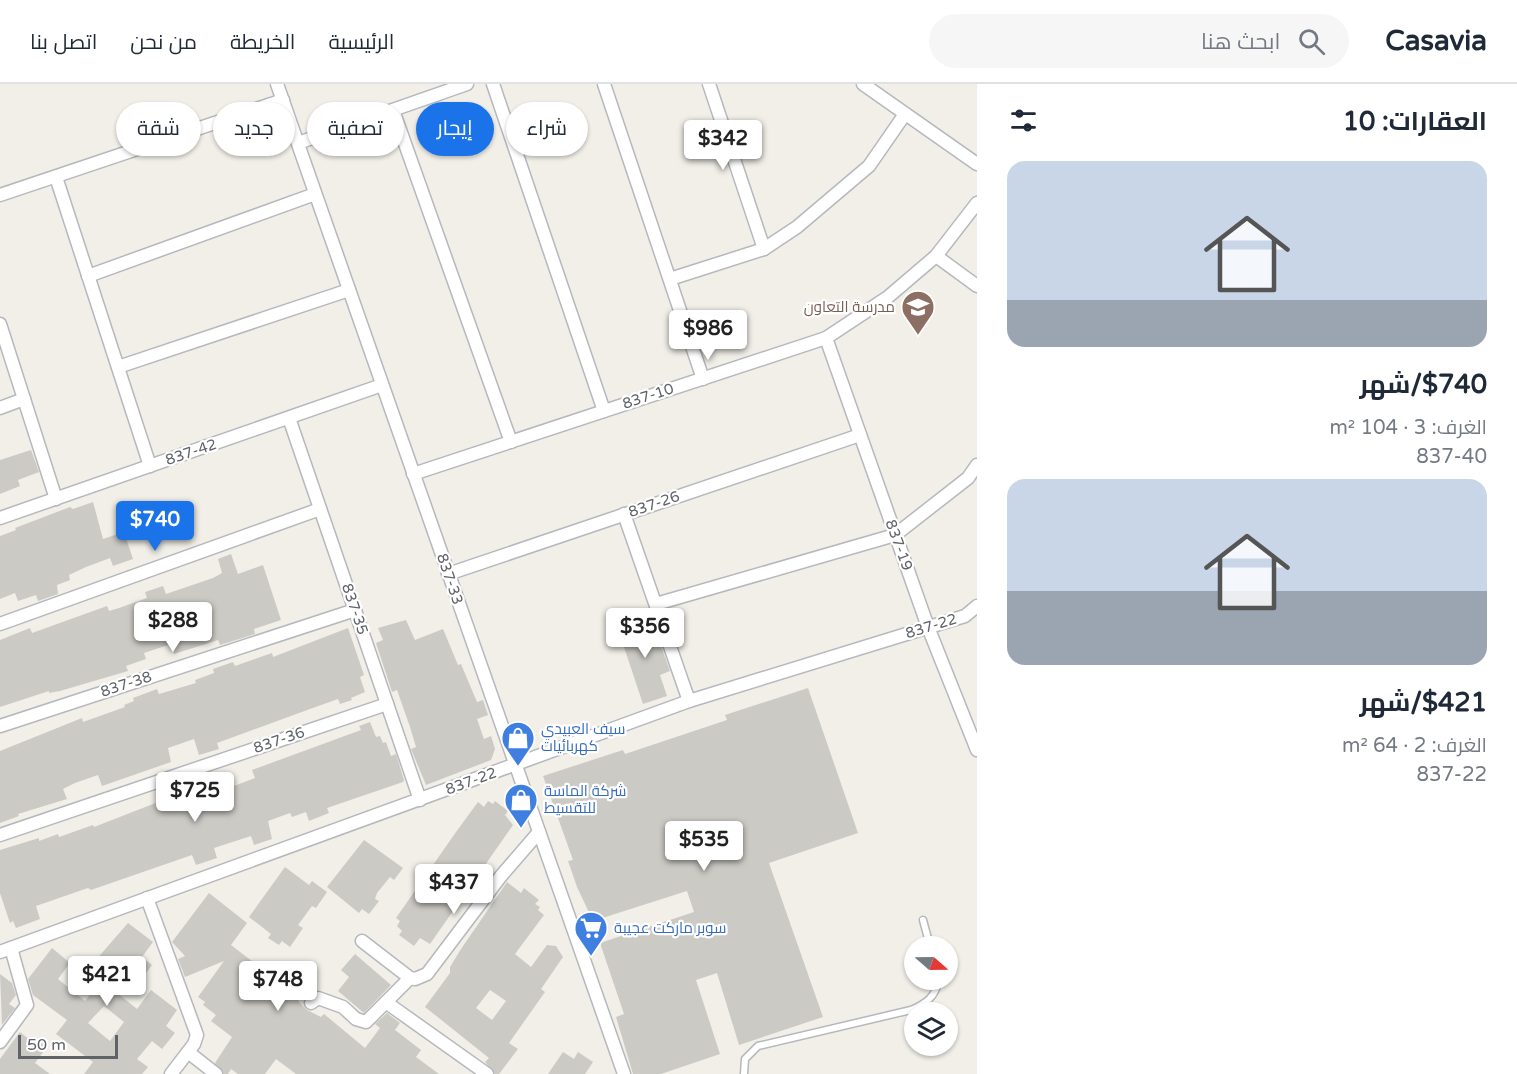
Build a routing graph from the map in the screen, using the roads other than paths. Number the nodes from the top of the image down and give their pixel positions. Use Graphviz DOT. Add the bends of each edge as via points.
graph roads {
  1 [pos="277,84"];
  2 [pos="466,84"];
  3 [pos="493,84"];
  4 [pos="604,84"];
  5 [pos="709,84"];
  6 [pos="863,84"];
  7 [pos="283,100"];
  8 [pos="404,106"];
  9 [pos="905,114"];
  10 [pos="307,140"];
  11 [pos="404,141"];
  12 [pos="297,143"];
  13 [pos="977,165"];
  14 [pos="56,177"];
  15 [pos="315,194"];
  16 [pos="0,195"];
  17 [pos="977,203"];
  18 [pos="765,249"];
  19 [pos="936,256"];
  20 [pos="88,276"];
  21 [pos="669,279"];
  22 [pos="977,286"];
  23 [pos="349,290"];
  24 [pos="0,324"];
  25 [pos="825,338"];
  26 [pos="118,367"];
  27 [pos="703,379"];
  28 [pos="382,385"];
  29 [pos="24,399"];
  30 [pos="0,408"];
  31 [pos="604,411"];
  32 [pos="289,418"];
  33 [pos="860,435"];
  34 [pos="511,442"];
  35 [pos="977,465"];
  36 [pos="150,466"];
  37 [pos="413,474"];
  38 [pos="56,499"];
  39 [pos="320,509"];
  40 [pos="624,514"];
  41 [pos="0,518"];
  42 [pos="895,535"];
  43 [pos="448,574"];
  44 [pos="656,604"];
  45 [pos="977,606"];
  46 [pos="355,610"];
  47 [pos="0,624"];
  48 [pos="928,627"];
  49 [pos="689,701"];
  50 [pos="387,704"];
  51 [pos="0,726"];
  52 [pos="977,750"];
  53 [pos="515,765"];
  54 [pos="420,800"];
  55 [pos="539,832"];
  56 [pos="0,835"];
  57 [pos="147,898"];
  58 [pos="923,920"];
  59 [pos="927,936"];
  60 [pos="362,941"];
  61 [pos="5,950"];
  62 [pos="410,978"];
  63 [pos="936,990"];
  64 [pos="311,1003"];
  65 [pos="387,1003"];
  66 [pos="0,1042"];
  67 [pos="188,1052"];
  68 [pos="171,1074"];
  69 [pos="216,1074"];
  70 [pos="487,1074"];
  71 [pos="624,1074"];
  72 [pos="744,1074"];
  1 -- 7 [label="street, 837-33"];
  2 -- 8 [label="street"];
  3 -- 31 [label="street"];
  4 -- 21 [label="street"];
  5 -- 18 [label="street"];
  6 -- 9 [label="street"];
  7 -- 12 [label="street, 837-33"];
  7 -- 14 [label="street"];
  9 -- 13 [label="street"];
  9 -- 18 [label="street" via="869,166 829,202"];
  10 -- 12 [label="street"];
  11 -- 34 [label="street"];
  12 -- 15 [label="street, 837-33"];
  14 -- 16 [label="street"];
  14 -- 20 [label="street"];
  15 -- 20 [label="street"];
  15 -- 23 [label="street, 837-33"];
  17 -- 19 [label="street, 837-10"];
  18 -- 21 [label="street"];
  19 -- 22 [label="street"];
  19 -- 25 [label="street, 837-10" via="888,297"];
  20 -- 26 [label="street"];
  21 -- 27 [label="street"];
  23 -- 26 [label="street"];
  23 -- 28 [label="street, 837-33"];
  24 -- 29 [label="street"];
  25 -- 27 [label="street, 837-10"];
  25 -- 33 [label="street, 837-19"];
  26 -- 36 [label="street"];
  27 -- 31 [label="street, 837-10"];
  28 -- 32 [label="street, 837-42"];
  28 -- 37 [label="street, 837-33"];
  29 -- 30 [label="street"];
  29 -- 38 [label="street"];
  31 -- 34 [label="street, 837-10"];
  32 -- 36 [label="street, 837-42"];
  32 -- 39 [label="street, 837-35"];
  33 -- 40 [label="street, 837-26"];
  33 -- 42 [label="street, 837-19"];
  34 -- 37 [label="street, 837-10"];
  35 -- 42 [label="street" via="968,478"];
  36 -- 38 [label="street, 837-42"];
  37 -- 43 [label="street, 837-33"];
  38 -- 41 [label="street, 837-42"];
  39 -- 46 [label="street, 837-35"];
  39 -- 47 [label="street"];
  40 -- 43 [label="street, 837-26"];
  40 -- 44 [label="street"];
  42 -- 44 [label="street"];
  42 -- 48 [label="street, 837-19"];
  43 -- 53 [label="street, 837-33"];
  44 -- 49 [label="street"];
  45 -- 48 [label="street, 837-22" via="965,616"];
  46 -- 50 [label="street, 837-35"];
  46 -- 51 [label="street, 837-38"];
  48 -- 49 [label="street, 837-22"];
  48 -- 52 [label="street, 837-19"];
  49 -- 53 [label="street, 837-22"];
  50 -- 54 [label="street, 837-35"];
  50 -- 56 [label="street, 837-36"];
  53 -- 54 [label="street, 837-22"];
  53 -- 55 [label="street, 837-33"];
  54 -- 57 [label="street, 837-22"];
  55 -- 62 [label="street" via="427,974"];
  55 -- 71 [label="street, 837-33"];
  57 -- 61 [label="street, 837-22"];
  57 -- 67 [label="street" via="197,1035"];
  58 -- 59 [label="lane"];
  60 -- 62 [label="street"];
  61 -- 66 [label="street" via="27,1005"];
  62 -- 65 [label="street"];
  63 -- 72 [label="lane" via="926,1004 911,1010 758,1046 745,1059"];
  64 -- 65 [label="street" via="318,998 334,1003 366,1022"];
  65 -- 70 [label="street"];
  67 -- 68 [label="street"];
  67 -- 69 [label="street"];
}
